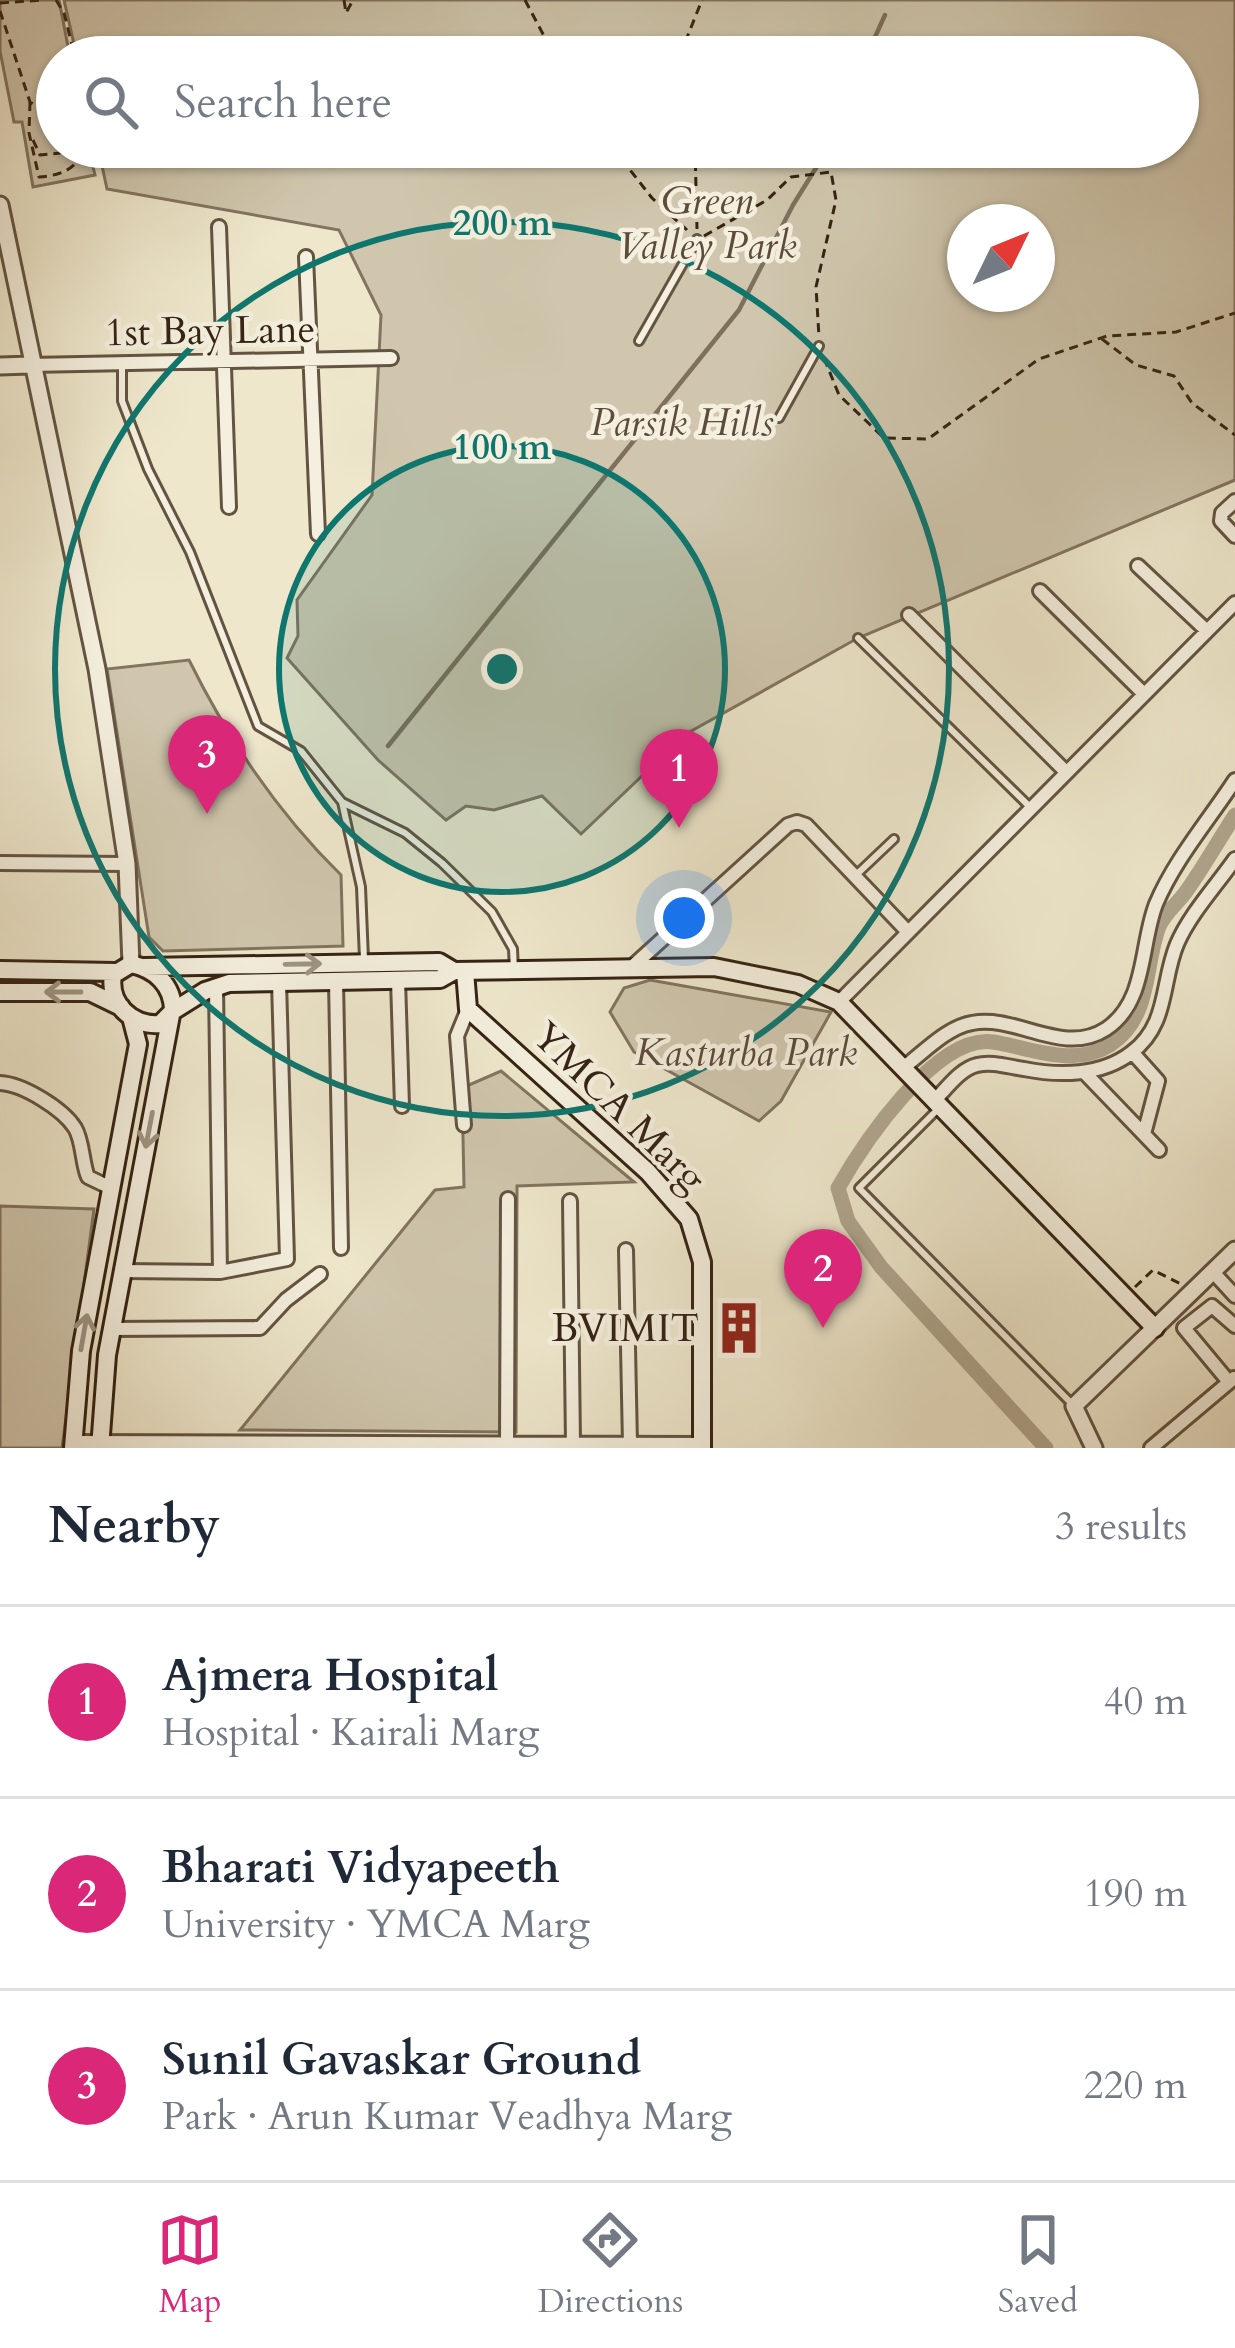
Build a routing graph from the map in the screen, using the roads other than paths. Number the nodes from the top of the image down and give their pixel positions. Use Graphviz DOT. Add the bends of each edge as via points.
graph roads {
  1 [pos="0,205"];
  2 [pos="219,227"];
  3 [pos="697,239"];
  4 [pos="306,256"];
  5 [pos="639,341"];
  6 [pos="819,346"];
  7 [pos="391,358"];
  8 [pos="310,360"];
  9 [pos="122,362"];
  10 [pos="224,362"];
  11 [pos="30,365"];
  12 [pos="0,366"];
  13 [pos="779,418"];
  14 [pos="1235,501"];
  15 [pos="229,506"];
  16 [pos="318,534"];
  17 [pos="1235,536"];
  18 [pos="1138,566"];
  19 [pos="1040,591"];
  20 [pos="1235,603"];
  21 [pos="909,615"];
  22 [pos="1207,631"];
  23 [pos="858,638"];
  24 [pos="1144,694"];
  25 [pos="1066,772"];
  26 [pos="1235,779"];
  27 [pos="342,802"];
  28 [pos="1030,808"];
  29 [pos="894,839"];
  30 [pos="1235,859"];
  31 [pos="0,863"];
  32 [pos="127,864"];
  33 [pos="855,876"];
  34 [pos="908,932"];
  35 [pos="364,963"];
  36 [pos="634,965"];
  37 [pos="130,968"];
  38 [pos="0,970"];
  39 [pos="514,970"];
  40 [pos="460,971"];
  41 [pos="398,980"];
  42 [pos="336,981"];
  43 [pos="279,982"];
  44 [pos="217,986"];
  45 [pos="0,992"];
  46 [pos="839,1002"];
  47 [pos="468,1009"];
  48 [pos="126,1012"];
  49 [pos="172,1013"];
  50 [pos="1132,1052"];
  51 [pos="906,1070"];
  52 [pos="1084,1072"];
  53 [pos="0,1083"];
  54 [pos="935,1101"];
  55 [pos="402,1106"];
  56 [pos="464,1125"];
  57 [pos="1144,1134"];
  58 [pos="1159,1150"];
  59 [pos="111,1188"];
  60 [pos="508,1198"];
  61 [pos="570,1201"];
  62 [pos="341,1248"];
  63 [pos="626,1250"];
  64 [pos="1235,1250"];
  65 [pos="122,1271"];
  66 [pos="220,1272"];
  67 [pos="1213,1272"];
  68 [pos="320,1274"];
  69 [pos="1235,1296"];
  70 [pos="1235,1326"];
  71 [pos="1155,1328"];
  72 [pos="112,1329"];
  73 [pos="1232,1380"];
  74 [pos="1074,1406"];
  75 [pos="507,1444"];
  76 [pos="573,1444"];
  77 [pos="630,1444"];
  78 [pos="73,1445"];
  79 [pos="100,1445"];
  80 [pos="705,1447"];
  81 [pos="1094,1448"];
  82 [pos="1151,1448"];
  1 -- 11 [label="street"];
  2 -- 10 [label="street"];
  3 -- 5 [label="lane"];
  4 -- 8 [label="street"];
  6 -- 13 [label="lane"];
  7 -- 8 [label="street, 1st Bay Lane"];
  8 -- 10 [label="street, 1st Bay Lane"];
  8 -- 16 [label="street"];
  9 -- 10 [label="street, 1st Bay Lane"];
  9 -- 11 [label="street, 1st Bay Lane"];
  9 -- 27 [label="lane" via="122,401 258,726 301,752"];
  10 -- 15 [label="street"];
  11 -- 12 [label="street"];
  11 -- 32 [label="street" via="97,669"];
  14 -- 17 [label="street" via="1221,521"];
  18 -- 22 [label="street"];
  19 -- 24 [label="street"];
  20 -- 22 [label="street"];
  21 -- 25 [label="street"];
  22 -- 24 [label="street"];
  23 -- 28 [label="lane"];
  24 -- 25 [label="street"];
  25 -- 28 [label="street"];
  26 -- 51 [label="street" via="1155,905 1133,998 1109,1027 1059,1038 967,1023"];
  27 -- 35 [label="lane" via="361,886"];
  27 -- 39 [label="lane" via="405,833 492,912 513,949"];
  28 -- 34 [label="street"];
  29 -- 33 [label="lane"];
  30 -- 50 [label="street" via="1177,943 1161,1014"];
  31 -- 32 [label="street"];
  32 -- 37 [label="street"];
  33 -- 34 [label="street"];
  33 -- 36 [label="street" via="806,825 788,825"];
  34 -- 46 [label="street"];
  37 -- 35 [label="main road, one-way"];
  35 -- 40 [label="main road" via="440,962"];
  36 -- 39 [label="main road"];
  36 -- 46 [label="main road" via="760,973"];
  37 -- 38 [label="main road"];
  37 -- 48 [label="main road" via="111,984"];
  37 -- 49 [label="main road" via="168,988"];
  39 -- 40 [label="main road"];
  40 -- 41 [label="main road"];
  40 -- 47 [label="main road"];
  41 -- 42 [label="main road"];
  41 -- 55 [label="street"];
  42 -- 43 [label="main road"];
  42 -- 62 [label="street"];
  43 -- 44 [label="main road"];
  43 -- 66 [label="street" via="287,1259"];
  44 -- 49 [label="main road"];
  44 -- 66 [label="street"];
  48 -- 45 [label="main road, one-way" via="91,992"];
  46 -- 51 [label="main road"];
  47 -- 56 [label="street" via="457,1036"];
  47 -- 80 [label="main road, YMCA Marg" via="689,1219 702,1262"];
  48 -- 49 [label="main road" via="155,1025"];
  48 -- 59 [label="main road" via="138,1043"];
  49 -- 65 [label="main road, one-way"];
  50 -- 52 [label="street"];
  50 -- 57 [label="street" via="1158,1081"];
  51 -- 54 [label="main road"];
  52 -- 54 [label="street" via="977,1065"];
  52 -- 57 [label="street"];
  53 -- 59 [label="street" via="51,1103 75,1128 88,1177"];
  54 -- 71 [label="main road"];
  54 -- 74 [label="lane" via="859,1188"];
  57 -- 58 [label="street"];
  78 -- 59 [label="main road, one-way"];
  60 -- 75 [label="street"];
  61 -- 76 [label="street"];
  63 -- 77 [label="street"];
  64 -- 67 [label="street"];
  65 -- 66 [label="street"];
  65 -- 72 [label="main road"];
  67 -- 69 [label="street"];
  67 -- 71 [label="street"];
  68 -- 72 [label="street" via="260,1328"];
  70 -- 73 [label="street" via="1212,1306 1184,1328"];
  71 -- 74 [label="street"];
  72 -- 79 [label="main road"];
  73 -- 82 [label="street"];
  74 -- 81 [label="street"];
  75 -- 76 [label="street"];
  75 -- 79 [label="street"];
  76 -- 77 [label="street"];
  77 -- 80 [label="street"];
  78 -- 79 [label="street"];
}
